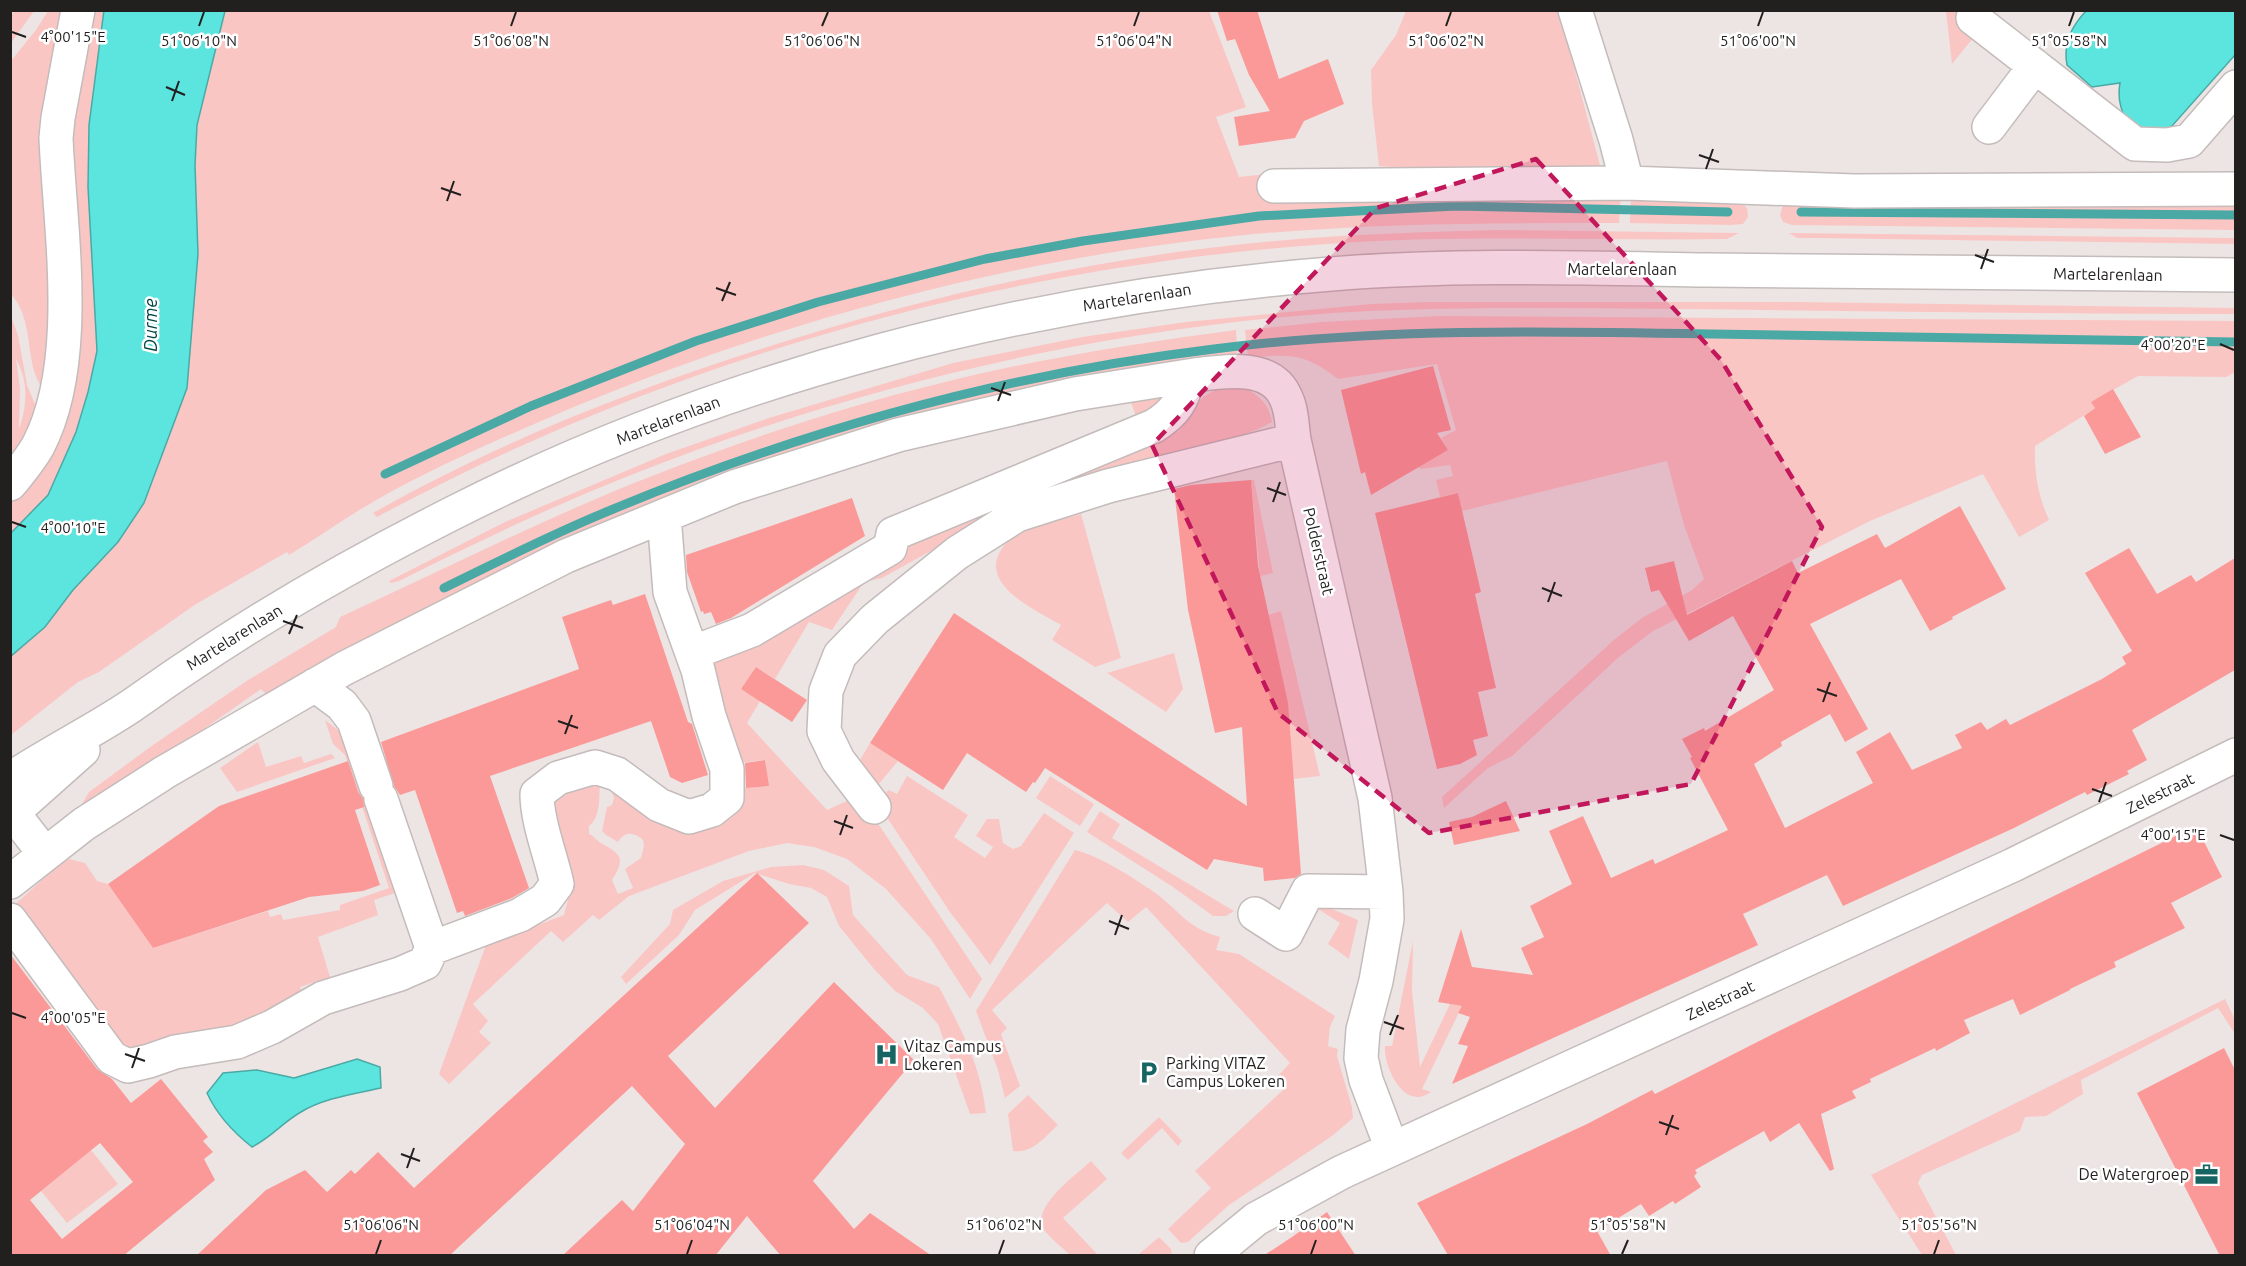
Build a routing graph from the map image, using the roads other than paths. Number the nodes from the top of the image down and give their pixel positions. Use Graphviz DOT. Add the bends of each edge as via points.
graph roads {
  1 [pos="78,10"];
  2 [pos="1575,10"];
  3 [pos="1973,18"];
  4 [pos="2035,66"];
  5 [pos="2235,87"];
  6 [pos="1989,127"];
  7 [pos="1627,183"];
  8 [pos="1274,186"];
  9 [pos="2235,189"];
  10 [pos="2235,275"];
  11 [pos="1188,376"];
  12 [pos="1294,440"];
  13 [pos="10,484"];
  14 [pos="664,516"];
  15 [pos="692,653"];
  16 [pos="315,685"];
  17 [pos="128,708"];
  18 [pos="2235,755"];
  19 [pos="10,779"];
  20 [pos="874,807"];
  21 [pos="12,814"];
  22 [pos="44,853"];
  23 [pos="10,882"];
  24 [pos="1386,892"];
  25 [pos="1255,914"];
  26 [pos="10,920"];
  27 [pos="432,948"];
  28 [pos="1392,1149"];
  29 [pos="1211,1256"];
  1 -- 13 [label="street" via="56,138 64,301 60,373 55,401 38,447"];
  2 -- 7 [label="street"];
  3 -- 4 [label="street"];
  4 -- 5 [label="street" via="2135,144 2189,141"];
  4 -- 6 [label="street"];
  7 -- 8 [label="street"];
  7 -- 9 [label="street" via="1854,191"];
  10 -- 17 [label="street, Martelarenlaan" via="1481,268 1336,273 1244,282 1037,314 882,350 809,372 676,416 551,466 458,510 304,594"];
  11 -- 12 [label="street, Polderstraat" via="1235,370 1275,382 1288,400"];
  11 -- 14 [label="street, Polderstraat" via="1075,394 898,435 734,487"];
  11 -- 15 [label="street" via="1179,404 1154,426 893,534 890,548 752,630"];
  12 -- 20 [label="street" via="1108,486 1017,515 957,553 875,619 840,655 826,691 824,731 838,760"];
  12 -- 24 [label="street, Polderstraat" via="1375,798"];
  14 -- 15 [label="street" via="670,592"];
  14 -- 16 [label="street, Polderstraat" via="566,556"];
  15 -- 27 [label="street" via="727,769 728,798 712,810 689,817 659,805 617,774 595,767 558,778 537,794 557,884 545,900 520,915"];
  16 -- 22 [label="street, Polderstraat" via="165,772"];
  16 -- 27 [label="street" via="342,705 354,721"];
  17 -- 19 [label="street, Martelarenlaan"];
  17 -- 21 [label="street, Martelarenlaan"];
  18 -- 28 [label="street, Zelestraat" via="2013,865"];
  21 -- 22 [label="street"];
  22 -- 23 [label="street, Polderstraat"];
  24 -- 25 [label="street" via="1308,891 1286,934"];
  24 -- 28 [label="street, Polderstraat" via="1387,919 1361,1058"];
  26 -- 27 [label="street" via="112,1058 128,1066 175,1052 237,1042 323,998 425,963"];
  28 -- 29 [label="street, Zelestraat" via="1341,1172 1256,1220"];
}
